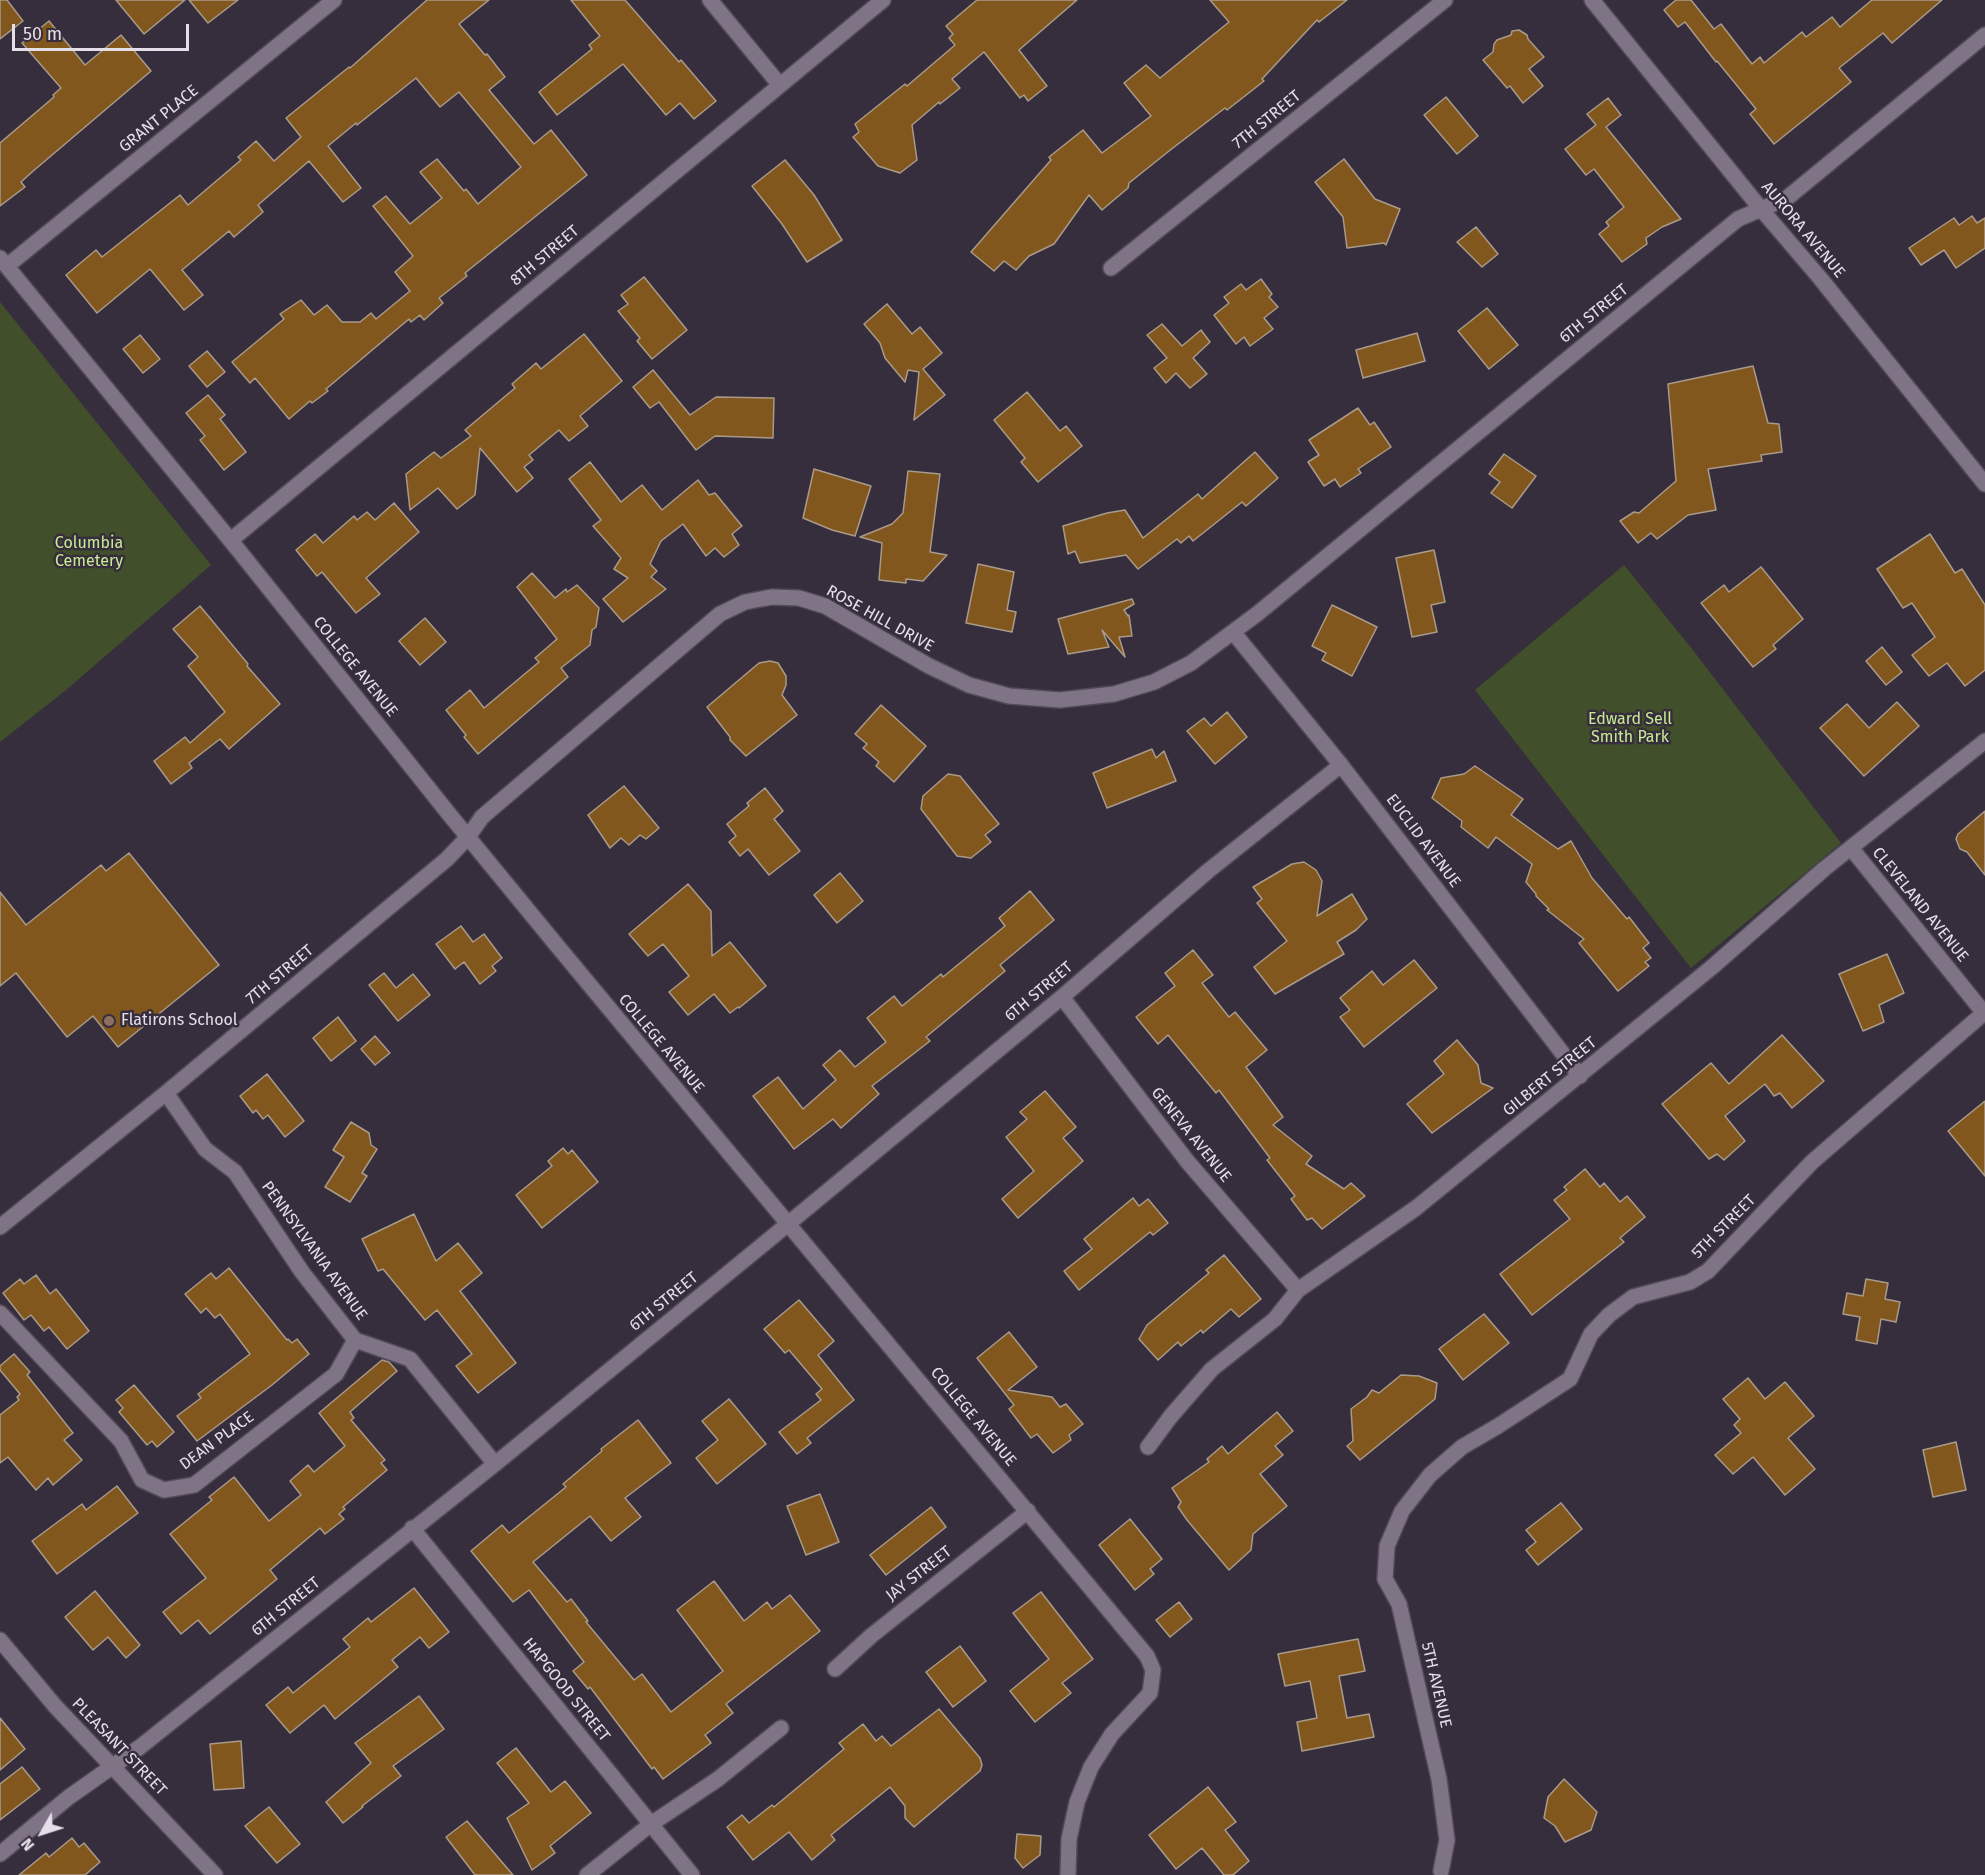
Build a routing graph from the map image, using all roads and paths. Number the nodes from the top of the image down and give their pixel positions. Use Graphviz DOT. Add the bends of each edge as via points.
graph roads {
  1 [pos="334,0"];
  2 [pos="710,0"];
  3 [pos="883,0"];
  4 [pos="1444,0"];
  5 [pos="1592,0"];
  6 [pos="1985,35"];
  7 [pos="779,84"];
  8 [pos="1761,208"];
  9 [pos="3,262"];
  10 [pos="1111,268"];
  11 [pos="1985,484"];
  12 [pos="231,540"];
  13 [pos="1233,632"];
  14 [pos="1985,741"];
  15 [pos="1341,765"];
  16 [pos="468,837"];
  17 [pos="1851,848"];
  18 [pos="1062,997"];
  19 [pos="1984,1013"];
  20 [pos="1580,1076"];
  21 [pos="166,1093"];
  22 [pos="788,1224"];
  23 [pos="0,1227"];
  24 [pos="1298,1290"];
  25 [pos="0,1313"];
  26 [pos="355,1340"];
  27 [pos="1148,1447"];
  28 [pos="495,1464"];
  29 [pos="1028,1511"];
  30 [pos="1402,1511"];
  31 [pos="412,1528"];
  32 [pos="0,1640"];
  33 [pos="835,1668"];
  34 [pos="781,1728"];
  35 [pos="113,1766"];
  36 [pos="651,1824"];
  37 [pos="0,1854"];
  38 [pos="1441,1871"];
  39 [pos="215,1875"];
  40 [pos="587,1875"];
  41 [pos="692,1875"];
  42 [pos="1068,1875"];
  1 -- 9 [label="street, GRANT PLACE"];
  2 -- 7 [label="street"];
  3 -- 7 [label="street, 8TH STREET"];
  4 -- 10 [label="street, 7TH STREET"];
  5 -- 8 [label="street, AURORA AVENUE"];
  6 -- 8 [label="street, 6TH STREET" via="1787,198"];
  7 -- 12 [label="street, 8TH STREET"];
  8 -- 11 [label="street, AURORA AVENUE"];
  8 -- 13 [label="street, 6TH STREET" via="1738,219"];
  9 -- 12 [label="street, COLLEGE AVENUE"];
  12 -- 16 [label="street, COLLEGE AVENUE"];
  13 -- 15 [label="street, EUCLID AVENUE"];
  13 -- 16 [label="street, ROSE HILL DRIVE" via="1191,663 1154,682 1114,694 1060,700 1009,696 969,685 825,606 799,598 744,602 711,621 482,817"];
  14 -- 17 [label="street, GILBERT STREET"];
  15 -- 18 [label="street, 6TH STREET" via="1208,871"];
  15 -- 20 [label="street, EUCLID AVENUE"];
  16 -- 21 [label="street, 7TH STREET" via="447,859"];
  16 -- 22 [label="street, COLLEGE AVENUE"];
  17 -- 19 [label="street, CLEVELAND AVENUE"];
  17 -- 20 [label="street, GILBERT STREET"];
  18 -- 22 [label="street, 6TH STREET"];
  18 -- 24 [label="street, GENEVA AVENUE" via="1187,1161"];
  19 -- 30 [label="street, 5TH STREET" via="1812,1162 1708,1270 1690,1282 1633,1297 1609,1314 1591,1334 1570,1379 1462,1447 1430,1475"];
  20 -- 24 [label="street, GILBERT STREET" via="1416,1208"];
  21 -- 23 [label="street, 7TH STREET"];
  21 -- 26 [label="street, PENNSYLVANIA AVENUE" via="205,1149 236,1172 302,1272"];
  22 -- 28 [label="street, 6TH STREET"];
  22 -- 29 [label="street, COLLEGE AVENUE"];
  24 -- 27 [label="street, GILBERT STREET" via="1275,1319 1212,1369"];
  25 -- 26 [label="street, DEAN PLACE" via="121,1441 142,1480 164,1490 194,1485 336,1374"];
  26 -- 28 [label="street, PENNSYLVANIA AVENUE" via="410,1359"];
  28 -- 31 [label="street, 6TH STREET"];
  29 -- 33 [label="street, JAY STREET"];
  29 -- 42 [label="street, COLLEGE AVENUE" via="1147,1656 1153,1670 1150,1693 1112,1734 1091,1767 1077,1802 1069,1839"];
  30 -- 38 [label="street, 5TH AVENUE" via="1387,1546 1385,1579 1400,1604 1439,1779 1447,1840"];
  31 -- 35 [label="street, 6TH STREET"];
  31 -- 36 [label="street, HAPGOOD STREET"];
  32 -- 35 [label="street, PLEASANT STREET"];
  34 -- 36 [label="street" via="718,1779"];
  35 -- 37 [label="street, 6TH STREET"];
  35 -- 39 [label="street, PLEASANT STREET"];
  36 -- 40 [label="street"];
  36 -- 41 [label="street, HAPGOOD STREET"];
}
